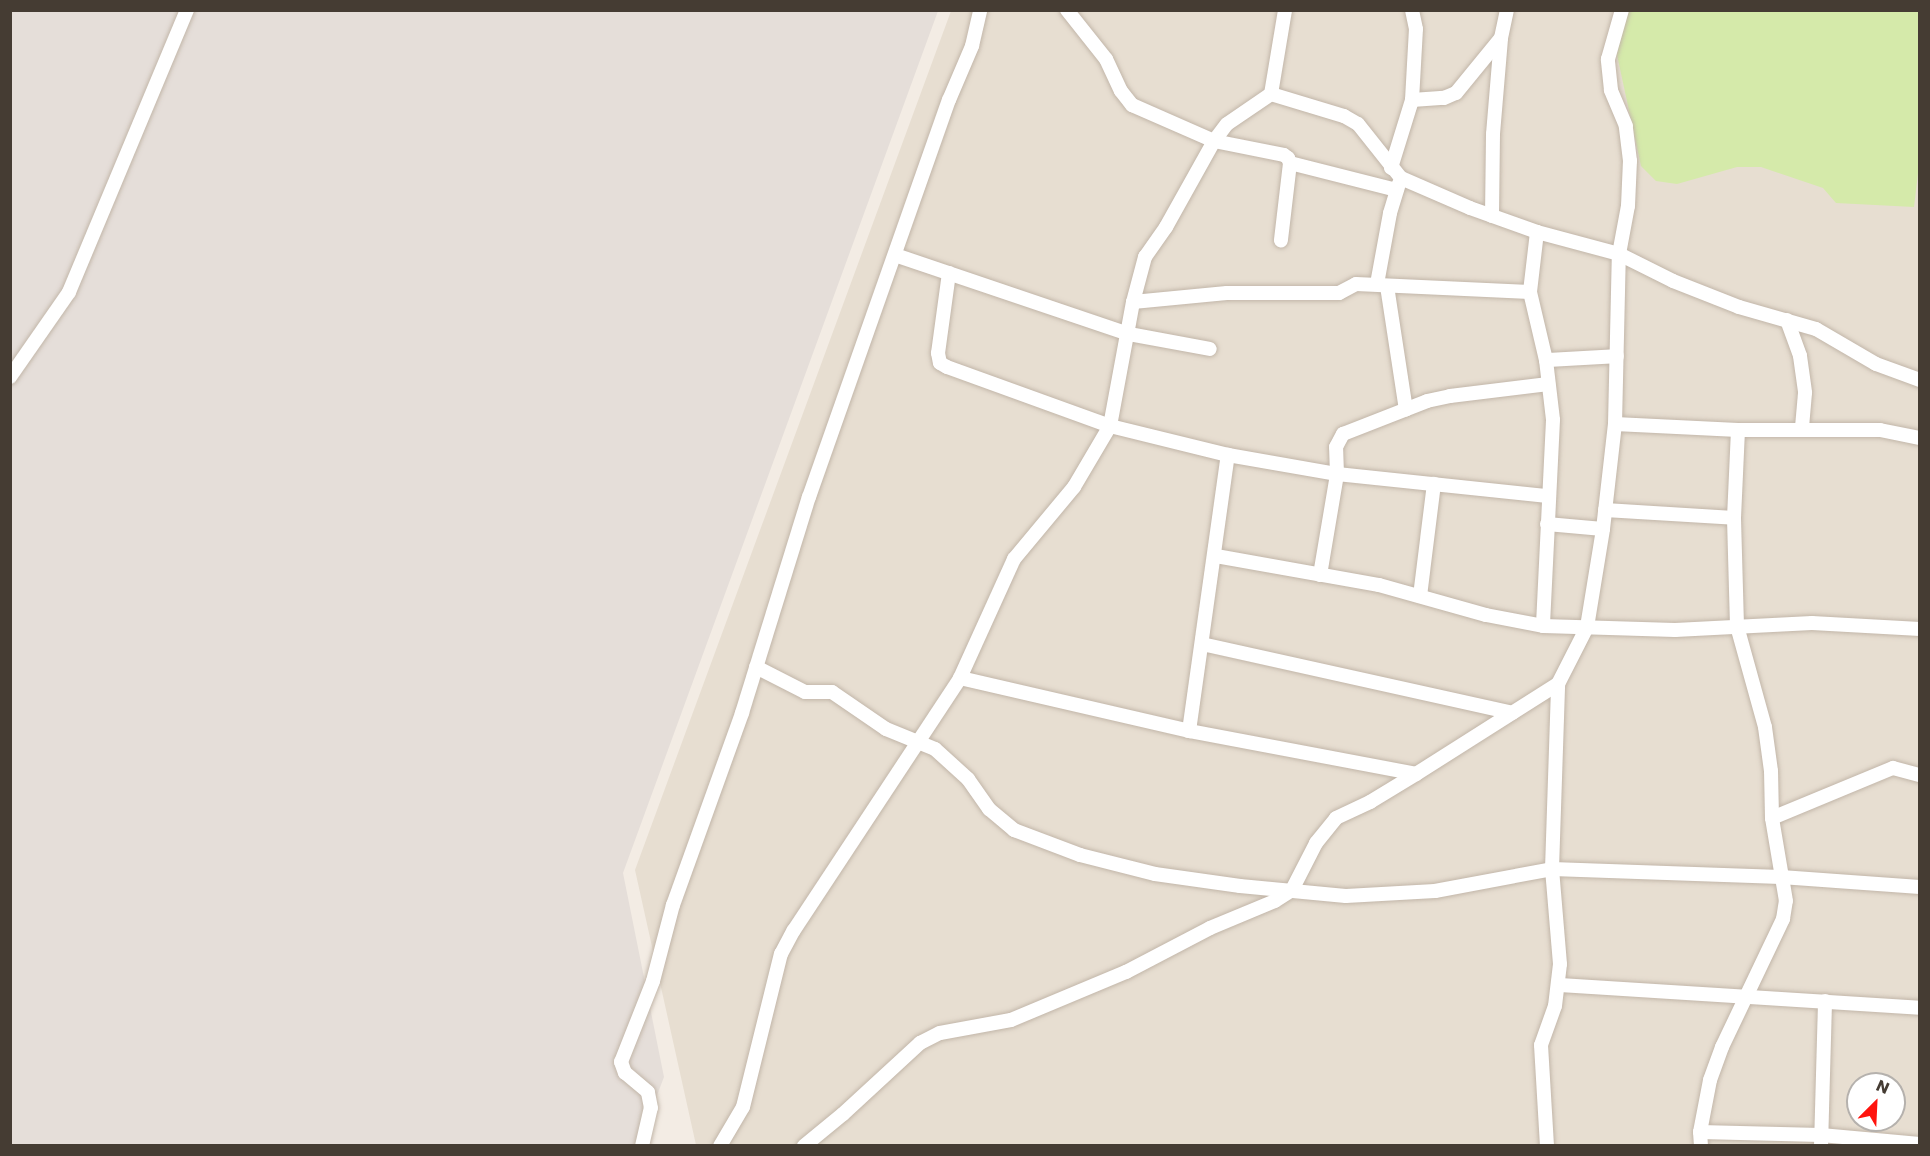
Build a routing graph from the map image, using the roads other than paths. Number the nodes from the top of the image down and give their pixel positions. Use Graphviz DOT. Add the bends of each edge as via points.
graph roads {
  1 [pos="187,10"];
  2 [pos="980,10"];
  3 [pos="1067,10"];
  4 [pos="1285,10"];
  5 [pos="1412,10"];
  6 [pos="1507,10"];
  7 [pos="1622,10"];
  8 [pos="1501,38"];
  9 [pos="1271,94"];
  10 [pos="1412,100"];
  11 [pos="1214,141"];
  12 [pos="1290,163"];
  13 [pos="1396,179"];
  14 [pos="1492,216"];
  15 [pos="1537,232"];
  16 [pos="1281,240"];
  17 [pos="1619,254"];
  18 [pos="895,255"];
  19 [pos="949,273"];
  20 [pos="1382,285"];
  21 [pos="1530,292"];
  22 [pos="1133,302"];
  23 [pos="1787,320"];
  24 [pos="1129,334"];
  25 [pos="1210,349"];
  26 [pos="1617,356"];
  27 [pos="1546,360"];
  28 [pos="12,374"];
  29 [pos="1920,380"];
  30 [pos="1548,384"];
  31 [pos="1406,410"];
  32 [pos="1615,424"];
  33 [pos="1110,426"];
  34 [pos="1802,429"];
  35 [pos="1738,430"];
  36 [pos="1920,438"];
  37 [pos="1228,455"];
  38 [pos="1337,474"];
  39 [pos="1434,484"];
  40 [pos="1548,496"];
  41 [pos="1605,510"];
  42 [pos="1734,518"];
  43 [pos="1547,524"];
  44 [pos="1603,529"];
  45 [pos="1216,556"];
  46 [pos="1320,575"];
  47 [pos="1420,596"];
  48 [pos="1544,626"];
  49 [pos="1737,626"];
  50 [pos="1587,627"];
  51 [pos="1920,629"];
  52 [pos="1202,644"];
  53 [pos="756,667"];
  54 [pos="960,678"];
  55 [pos="1557,684"];
  56 [pos="1512,713"];
  57 [pos="1189,731"];
  58 [pos="916,742"];
  59 [pos="1416,774"];
  60 [pos="1920,775"];
  61 [pos="1772,818"];
  62 [pos="1551,869"];
  63 [pos="1781,877"];
  64 [pos="1920,886"];
  65 [pos="1292,890"];
  66 [pos="1558,985"];
  67 [pos="1747,996"];
  68 [pos="1825,1001"];
  69 [pos="1920,1008"];
  70 [pos="1701,1138"];
  71 [pos="1821,1140"];
  72 [pos="1920,1144"];
  73 [pos="642,1146"];
  74 [pos="720,1146"];
  75 [pos="804,1146"];
  76 [pos="1547,1146"];
  1 -- 28 [label="street" via="69,292"];
  2 -- 18 [label="street" via="972,46"];
  3 -- 11 [label="street" via="1106,59 1132,105"];
  4 -- 9 [label="street"];
  5 -- 10 [label="street" via="1416,29"];
  6 -- 8 [label="street"];
  7 -- 17 [label="street" via="1608,58 1611,90 1626,126 1630,161 1628,206"];
  8 -- 10 [label="street" via="1456,93 1444,98"];
  8 -- 14 [label="street" via="1493,134"];
  9 -- 11 [label="street" via="1227,124"];
  9 -- 13 [label="street" via="1358,124"];
  10 -- 13 [label="street"];
  11 -- 12 [label="street" via="1284,155"];
  11 -- 22 [label="street" via="1145,257"];
  12 -- 13 [label="street"];
  12 -- 16 [label="street"];
  13 -- 14 [label="street"];
  13 -- 20 [label="street"];
  14 -- 15 [label="street"];
  15 -- 17 [label="street"];
  15 -- 21 [label="street"];
  17 -- 23 [label="street" via="1739,307"];
  17 -- 26 [label="street"];
  18 -- 19 [label="street"];
  18 -- 53 [label="street" via="808,497"];
  19 -- 24 [label="street"];
  19 -- 33 [label="street" via="940,363"];
  20 -- 21 [label="street"];
  20 -- 22 [label="street" via="1356,284 1339,293 1227,293"];
  20 -- 31 [label="street"];
  21 -- 27 [label="street"];
  22 -- 24 [label="street"];
  23 -- 29 [label="street" via="1816,329 1876,364"];
  23 -- 34 [label="street" via="1805,393"];
  24 -- 25 [label="street"];
  24 -- 33 [label="street"];
  26 -- 27 [label="street"];
  26 -- 32 [label="street"];
  27 -- 30 [label="street"];
  30 -- 31 [label="street" via="1450,396"];
  30 -- 40 [label="street" via="1553,420"];
  31 -- 38 [label="street" via="1343,434 1336,447"];
  32 -- 35 [label="street"];
  32 -- 41 [label="street"];
  33 -- 37 [label="street"];
  33 -- 54 [label="street" via="1074,487 1014,559"];
  34 -- 35 [label="street"];
  34 -- 36 [label="street" via="1880,430"];
  35 -- 42 [label="street"];
  37 -- 38 [label="street"];
  37 -- 45 [label="street"];
  38 -- 39 [label="street"];
  38 -- 46 [label="street"];
  39 -- 40 [label="street"];
  39 -- 47 [label="street"];
  40 -- 43 [label="street"];
  41 -- 42 [label="street"];
  41 -- 44 [label="street"];
  42 -- 49 [label="street"];
  43 -- 44 [label="street"];
  43 -- 48 [label="street"];
  44 -- 50 [label="street"];
  45 -- 46 [label="street"];
  45 -- 52 [label="street"];
  46 -- 47 [label="street"];
  47 -- 48 [label="street"];
  48 -- 50 [label="street"];
  49 -- 50 [label="street" via="1675,630"];
  49 -- 51 [label="street" via="1812,624"];
  49 -- 61 [label="street" via="1765,727"];
  50 -- 55 [label="street"];
  52 -- 56 [label="street"];
  52 -- 57 [label="street"];
  53 -- 58 [label="street" via="805,692 832,692 886,729"];
  53 -- 73 [label="street" via="673,905 653,981 621,1062 625,1073 648,1092 651,1108"];
  54 -- 57 [label="street"];
  54 -- 58 [label="street"];
  55 -- 56 [label="street"];
  55 -- 62 [label="street"];
  56 -- 59 [label="street"];
  57 -- 59 [label="street"];
  58 -- 65 [label="street" via="935,749 968,779 989,809 1014,830 1036,840 1155,874"];
  58 -- 74 [label="street" via="781,954 743,1107"];
  59 -- 65 [label="street" via="1336,818 1316,843"];
  60 -- 61 [label="street" via="1893,768"];
  61 -- 63 [label="street"];
  62 -- 63 [label="street"];
  62 -- 65 [label="street" via="1435,891 1346,896"];
  62 -- 66 [label="street"];
  63 -- 64 [label="street"];
  63 -- 67 [label="street" via="1786,901 1783,919"];
  65 -- 75 [label="street" via="1126,972 1011,1020 940,1033 920,1043"];
  66 -- 67 [label="street"];
  66 -- 76 [label="street" via="1556,1006 1541,1045"];
  67 -- 68 [label="street"];
  67 -- 70 [label="street" via="1710,1080"];
  68 -- 69 [label="street"];
  68 -- 71 [label="street"];
  70 -- 71 [label="street"];
  71 -- 72 [label="street"];
}
